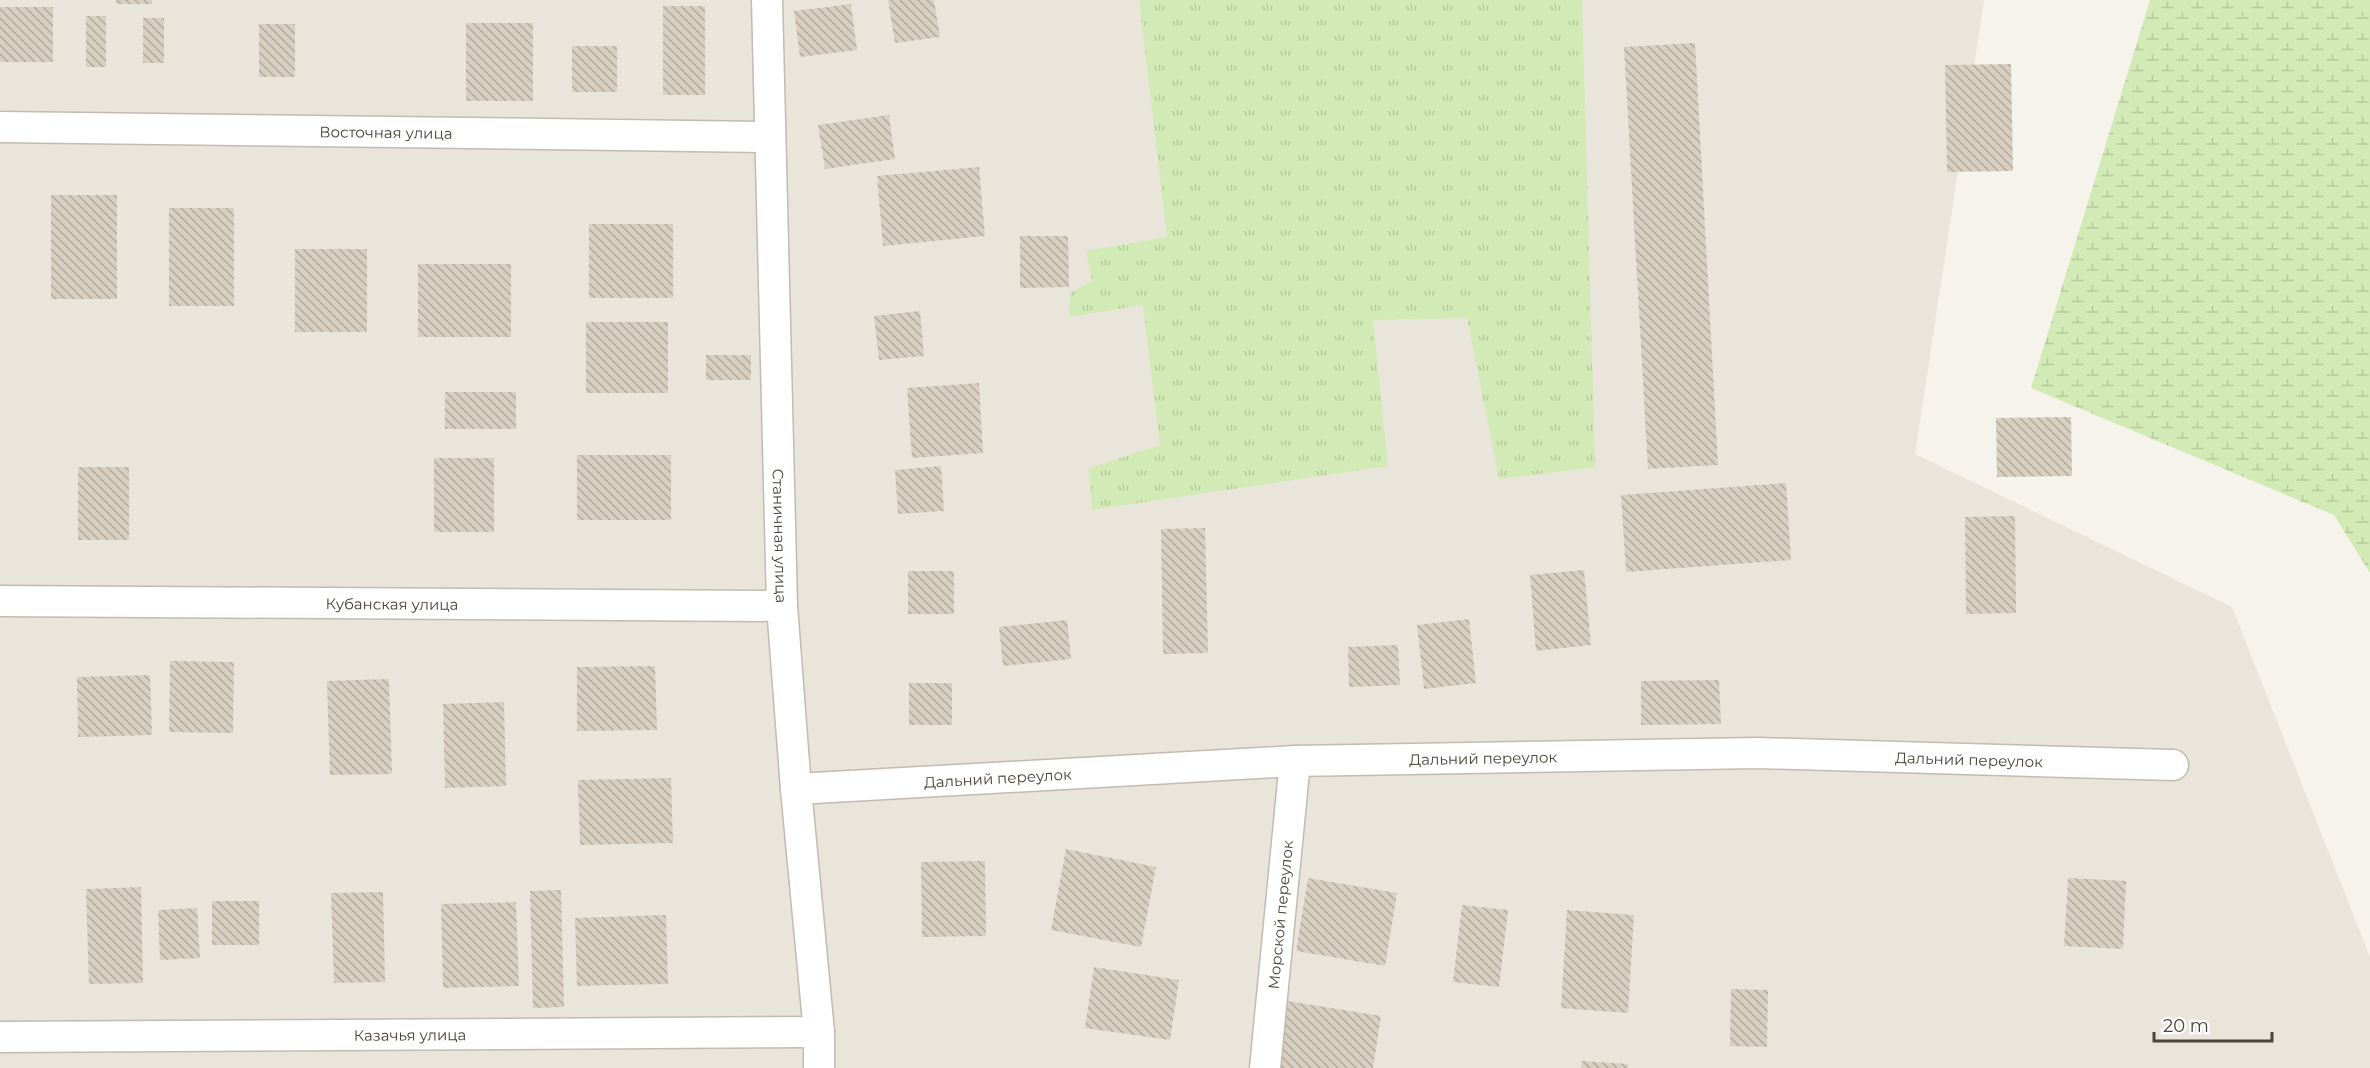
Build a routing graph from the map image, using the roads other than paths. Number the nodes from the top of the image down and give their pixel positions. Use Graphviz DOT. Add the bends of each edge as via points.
graph roads {
  1 [pos="767,0"];
  2 [pos="0,127"];
  3 [pos="770,137"];
  4 [pos="0,601"];
  5 [pos="782,606"];
  6 [pos="1295,761"];
  7 [pos="2173,765"];
  8 [pos="796,789"];
  9 [pos="819,1032"];
  10 [pos="0,1037"];
  11 [pos="819,1068"];
  12 [pos="1265,1068"];
  1 -- 3 [label="street, Станичная улица"];
  2 -- 3 [label="street, Восточная улица"];
  3 -- 5 [label="street, Станичная улица"];
  4 -- 5 [label="street, Кубанская улица"];
  5 -- 8 [label="street, Станичная улица"];
  6 -- 7 [label="street, Дальний переулок" via="1757,753"];
  6 -- 8 [label="street, Дальний переулок"];
  6 -- 12 [label="street, Морской переулок"];
  8 -- 9 [label="street, Станичная улица"];
  9 -- 10 [label="street, Казачья улица"];
  9 -- 11 [label="street, Станичная улица"];
}
